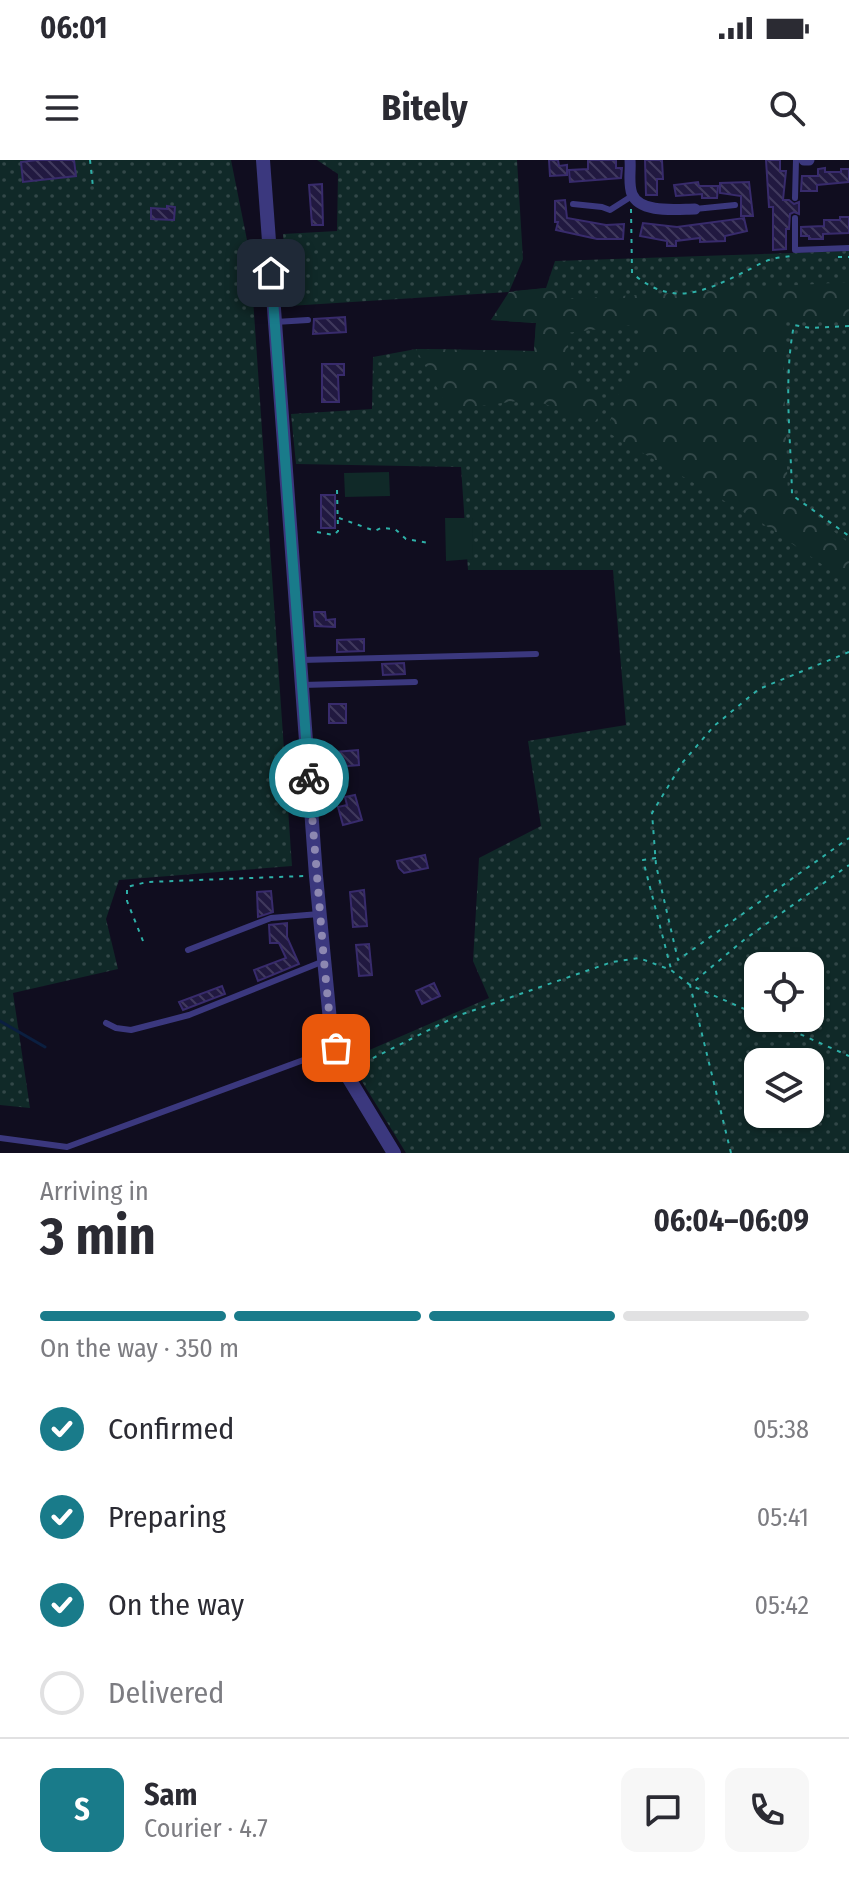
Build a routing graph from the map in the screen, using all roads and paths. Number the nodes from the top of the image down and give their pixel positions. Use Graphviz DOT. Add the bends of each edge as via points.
graph roads {
  1 [pos="90,160"];
  2 [pos="263,160"];
  3 [pos="630,160"];
  4 [pos="796,160"];
  5 [pos="93,187"];
  6 [pos="632,196"];
  7 [pos="795,198"];
  8 [pos="573,204"];
  9 [pos="735,205"];
  10 [pos="695,209"];
  11 [pos="795,218"];
  12 [pos="849,248"];
  13 [pos="795,256"];
  14 [pos="833,256"];
  15 [pos="849,257"];
  16 [pos="308,320"];
  17 [pos="275,322"];
  18 [pos="849,326"];
  19 [pos="337,490"];
  20 [pos="339,518"];
  21 [pos="317,532"];
  22 [pos="849,536"];
  23 [pos="429,543"];
  24 [pos="849,652"];
  25 [pos="536,654"];
  26 [pos="301,660"];
  27 [pos="415,682"];
  28 [pos="302,685"];
  29 [pos="849,838"];
  30 [pos="656,858"];
  31 [pos="849,865"];
  32 [pos="316,876"];
  33 [pos="319,914"];
  34 [pos="143,941"];
  35 [pos="188,950"];
  36 [pos="324,961"];
  37 [pos="671,970"];
  38 [pos="690,985"];
  39 [pos="744,1009"];
  40 [pos="106,1023"];
  41 [pos="795,1032"];
  42 [pos="336,1048"];
  43 [pos="849,1056"];
  44 [pos="345,1072"];
  45 [pos="0,1138"];
  46 [pos="394,1153"];
  47 [pos="731,1153"];
  1 -- 5 [label="path"];
  2 -- 17 [label="street"];
  3 -- 6 [label="street"];
  4 -- 7 [label="lane"];
  6 -- 8 [label="lane" via="610,210"];
  6 -- 10 [label="street" via="653,208"];
  6 -- 13 [label="path" via="632,273 649,288 679,294 712,289 770,259"];
  9 -- 10 [label="lane"];
  11 -- 12 [label="lane" via="795,250"];
  14 -- 15 [label="path"];
  16 -- 17 [label="lane"];
  17 -- 26 [label="street"];
  18 -- 22 [label="path" via="794,325 788,383 792,495"];
  19 -- 20 [label="path"];
  20 -- 21 [label="path" via="334,535"];
  20 -- 23 [label="path" via="375,531 388,527 406,539"];
  24 -- 30 [label="path" via="759,689 714,726 683,762 652,813"];
  25 -- 26 [label="lane"];
  26 -- 28 [label="street"];
  27 -- 28 [label="lane"];
  28 -- 32 [label="street"];
  29 -- 30 [label="path" via="678,960"];
  30 -- 37 [label="path" via="643,860"];
  31 -- 38 [label="path"];
  32 -- 33 [label="street"];
  32 -- 34 [label="path" via="127,887"];
  33 -- 35 [label="lane" via="271,918"];
  33 -- 36 [label="street"];
  36 -- 40 [label="lane" via="189,1015 131,1030"];
  36 -- 42 [label="street"];
  37 -- 38 [label="path"];
  37 -- 44 [label="path" via="639,958 612,962 457,1016"];
  38 -- 39 [label="path"];
  38 -- 47 [label="path"];
  41 -- 43 [label="path"];
  42 -- 44 [label="street"];
  42 -- 45 [label="lane" via="67,1147"];
  44 -- 46 [label="street"];
}
